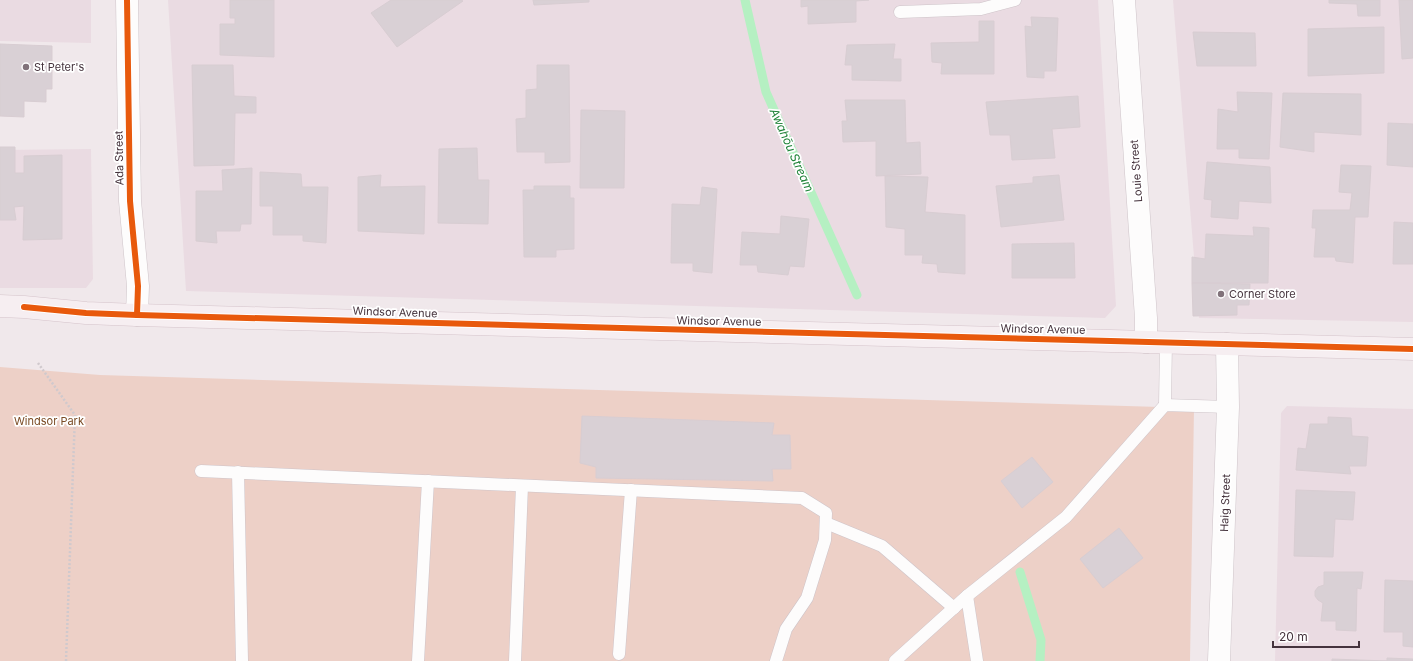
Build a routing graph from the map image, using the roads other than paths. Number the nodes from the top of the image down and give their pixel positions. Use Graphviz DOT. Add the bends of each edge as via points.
graph roads {
  1 [pos="127,0"];
  2 [pos="1015,0"];
  3 [pos="1124,0"];
  4 [pos="900,12"];
  5 [pos="0,306"];
  6 [pos="137,315"];
  7 [pos="1156,342"];
  8 [pos="1227,344"];
  9 [pos="1413,349"];
  10 [pos="1165,405"];
  11 [pos="1228,407"];
  12 [pos="201,471"];
  13 [pos="238,472"];
  14 [pos="428,481"];
  15 [pos="522,486"];
  16 [pos="631,490"];
  17 [pos="826,523"];
  18 [pos="967,596"];
  19 [pos="954,608"];
  20 [pos="619,654"];
  21 [pos="242,661"];
  22 [pos="418,661"];
  23 [pos="515,661"];
  24 [pos="776,661"];
  25 [pos="895,661"];
  26 [pos="977,661"];
  27 [pos="1219,661"];
  1 -- 6 [label="street, Ada Street" via="130,201 138,286"];
  2 -- 4 [label="lane" via="981,10"];
  3 -- 7 [label="street, Louie Street" via="1145,310"];
  5 -- 6 [label="main road, Windsor Avenue"];
  6 -- 7 [label="main road, Windsor Avenue"];
  7 -- 8 [label="main road, Windsor Avenue"];
  7 -- 10 [label="lane"];
  8 -- 9 [label="main road, Windsor Avenue"];
  8 -- 11 [label="street, Haig Street"];
  10 -- 11 [label="lane"];
  10 -- 18 [label="lane" via="1066,517"];
  11 -- 27 [label="street, Haig Street"];
  12 -- 13 [label="lane"];
  13 -- 14 [label="lane"];
  13 -- 21 [label="lane"];
  14 -- 15 [label="lane"];
  14 -- 22 [label="lane"];
  15 -- 16 [label="lane"];
  15 -- 23 [label="lane"];
  16 -- 17 [label="lane" via="802,498 826,513"];
  16 -- 20 [label="lane"];
  17 -- 19 [label="lane" via="882,546"];
  17 -- 24 [label="lane" via="825,540 807,598 786,629"];
  18 -- 19 [label="lane"];
  18 -- 26 [label="lane"];
  19 -- 25 [label="lane"];
}
